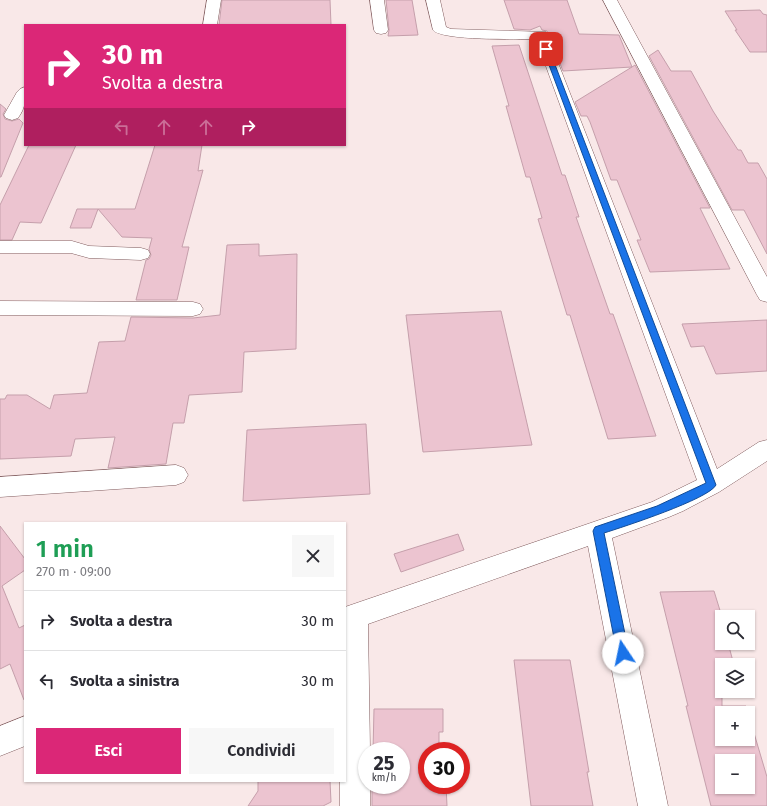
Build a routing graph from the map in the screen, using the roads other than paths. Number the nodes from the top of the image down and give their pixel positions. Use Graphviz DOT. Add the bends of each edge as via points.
graph roads {
  1 [pos="214,0"];
  2 [pos="377,0"];
  3 [pos="434,0"];
  4 [pos="610,0"];
  5 [pos="210,24"];
  6 [pos="381,30"];
  7 [pos="24,94"];
  8 [pos="12,115"];
  9 [pos="0,247"];
  10 [pos="141,254"];
  11 [pos="767,295"];
  12 [pos="0,308"];
  13 [pos="193,309"];
  14 [pos="765,451"];
  15 [pos="176,475"];
  16 [pos="711,485"];
  17 [pos="0,487"];
  18 [pos="598,531"];
  19 [pos="350,618"];
  20 [pos="24,731"];
  21 [pos="0,741"];
  22 [pos="355,806"];
  23 [pos="653,806"];
  1 -- 5 [label="street"];
  2 -- 6 [label="street"];
  3 -- 16 [label="street" via="440,30 450,33 541,34"];
  4 -- 11 [label="street"];
  7 -- 8 [label="street"];
  9 -- 10 [label="street" via="72,247 89,252"];
  12 -- 13 [label="street"];
  14 -- 16 [label="street"];
  15 -- 17 [label="street"];
  16 -- 18 [label="street" via="660,510"];
  18 -- 19 [label="street"];
  18 -- 23 [label="street"];
  19 -- 22 [label="street"];
  20 -- 21 [label="street"];
}
